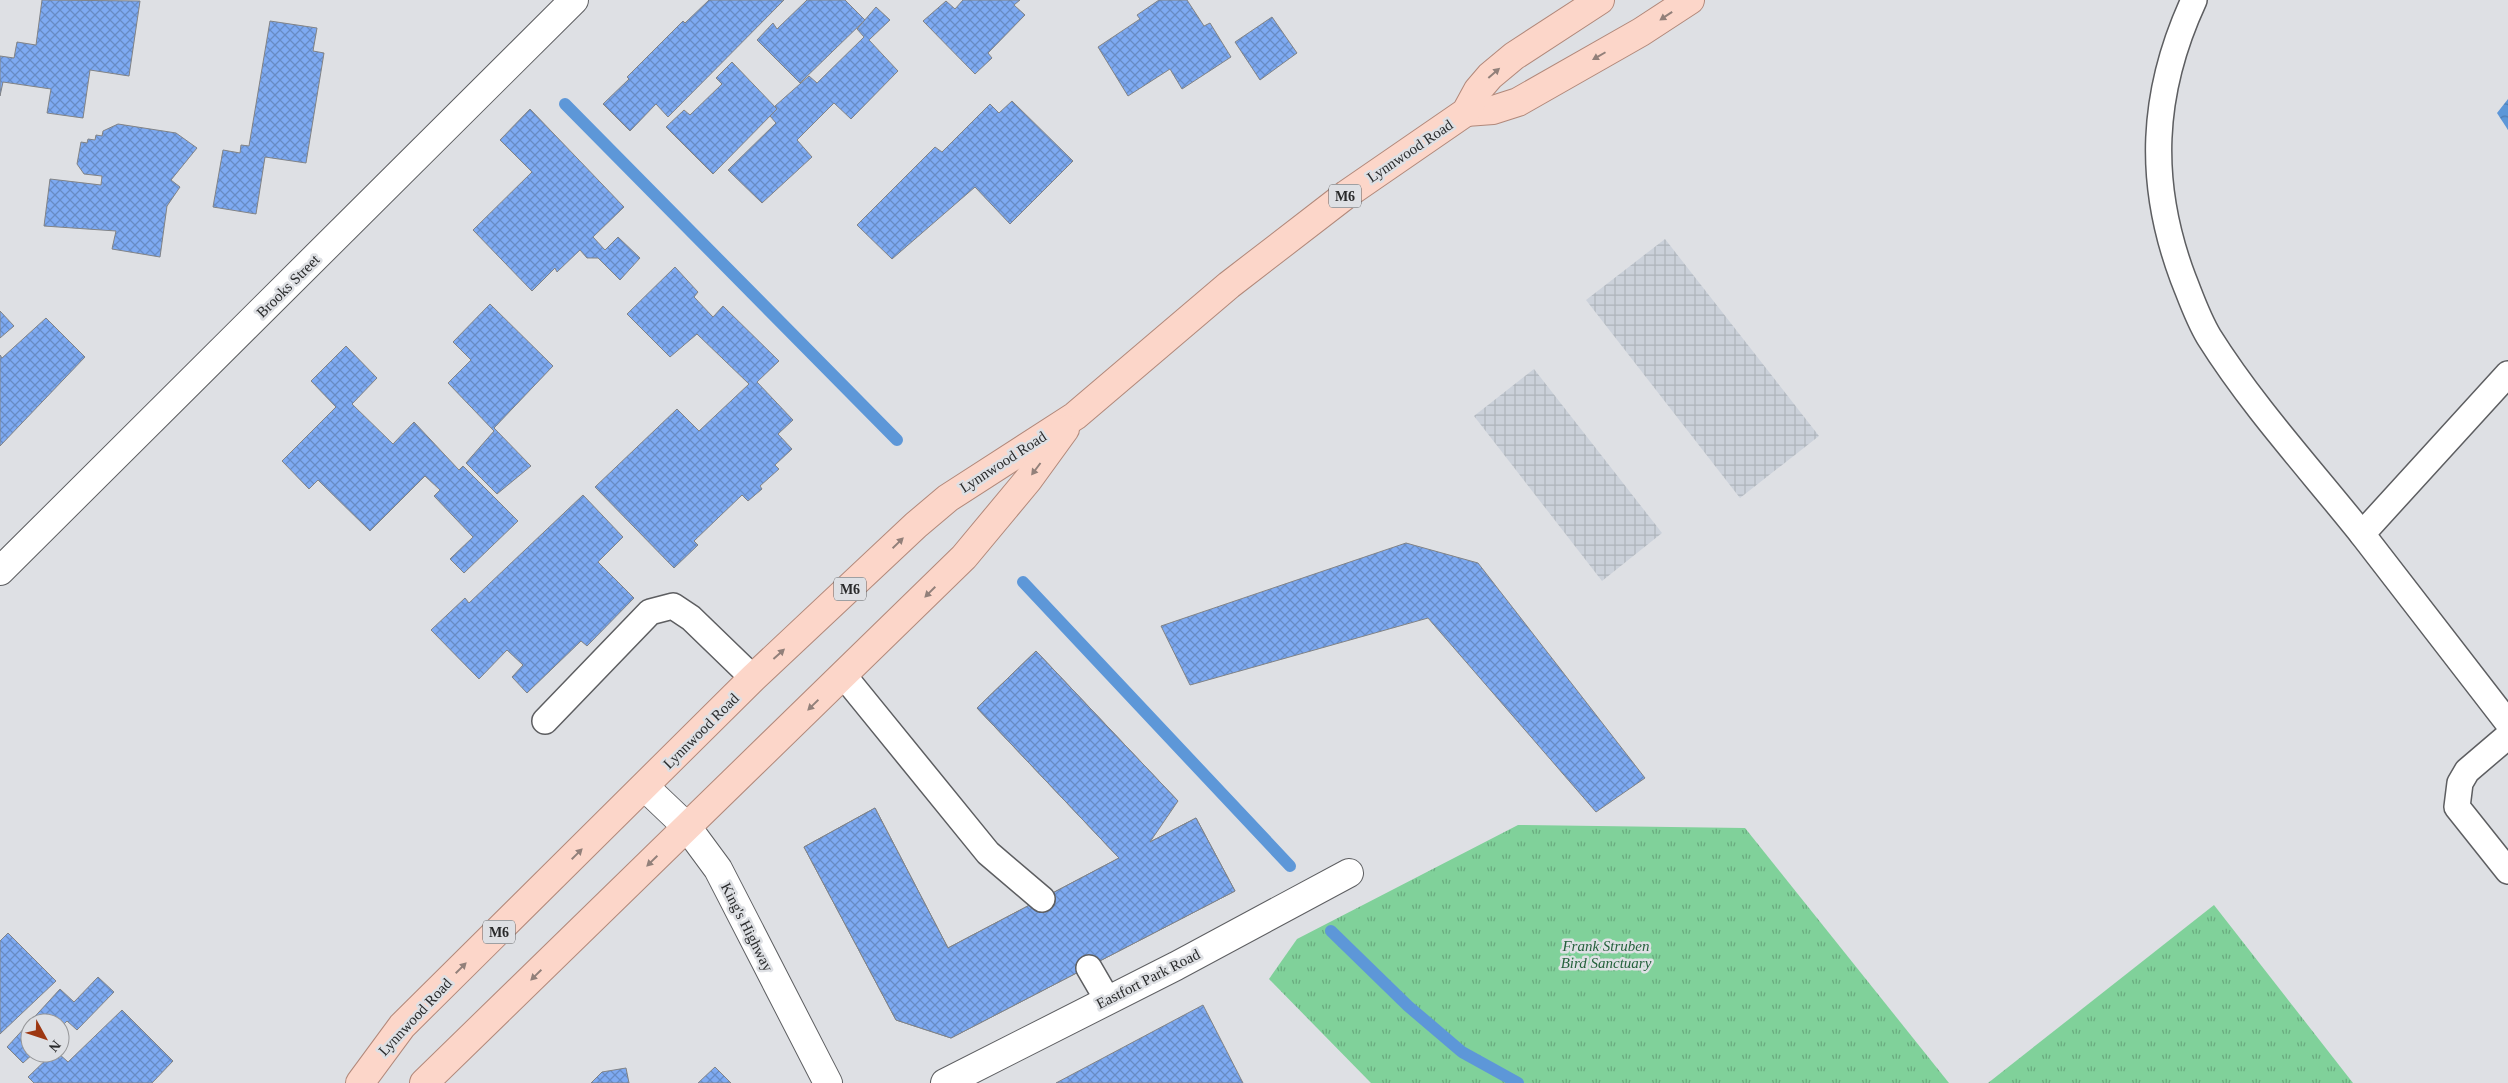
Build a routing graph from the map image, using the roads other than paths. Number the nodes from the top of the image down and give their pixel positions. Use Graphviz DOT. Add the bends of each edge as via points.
graph roads {
  1 [pos="574,0"];
  2 [pos="1600,0"];
  3 [pos="1690,0"];
  4 [pos="2194,0"];
  5 [pos="1466,112"];
  6 [pos="2508,374"];
  7 [pos="1075,416"];
  8 [pos="2362,534"];
  9 [pos="0,572"];
  10 [pos="844,676"];
  11 [pos="754,678"];
  12 [pos="545,721"];
  13 [pos="2508,723"];
  14 [pos="2508,736"];
  15 [pos="645,787"];
  16 [pos="687,827"];
  17 [pos="2508,871"];
  18 [pos="1349,873"];
  19 [pos="1042,899"];
  20 [pos="1089,968"];
  21 [pos="1107,999"];
  22 [pos="360,1083"];
  23 [pos="424,1083"];
  24 [pos="828,1083"];
  25 [pos="945,1083"];
  1 -- 9 [label="street, Brooks Street"];
  5 -- 2 [label="main road, Lynnwood Road / M6, one-way" via="1490,76 1514,56"];
  3 -- 5 [label="main road, Lynnwood Road, one-way" via="1641,32 1518,102 1493,110"];
  4 -- 8 [label="lane" via="2181,28 2164,86 2157,142 2161,196 2173,252 2209,336 2245,388"];
  5 -- 7 [label="main road, Lynnwood Road / M6" via="1347,194 1229,285"];
  6 -- 8 [label="lane"];
  7 -- 10 [label="main road, Lynnwood Road / M6, one-way" via="1028,480 964,557"];
  11 -- 7 [label="main road, Lynnwood Road / M6, one-way" via="948,498"];
  8 -- 13 [label="lane"];
  10 -- 16 [label="main road, Lynnwood Road / M6, one-way"];
  10 -- 19 [label="lane" via="988,853"];
  11 -- 12 [label="lane" via="691,618 673,606 650,612"];
  11 -- 15 [label="main road, Lynnwood Road / M6"];
  14 -- 17 [label="lane" via="2467,771 2460,783 2457,806"];
  15 -- 16 [label="street, King's Highway"];
  22 -- 15 [label="main road, Lynnwood Road / M6, one-way" via="402,1026"];
  16 -- 23 [label="main road, Lynnwood Road / M6, one-way"];
  16 -- 24 [label="street, King's Highway" via="718,869"];
  18 -- 21 [label="street, Eastfort Park Road" via="1176,966"];
  20 -- 21 [label="lane"];
  21 -- 25 [label="street, Eastfort Park Road"];
}
